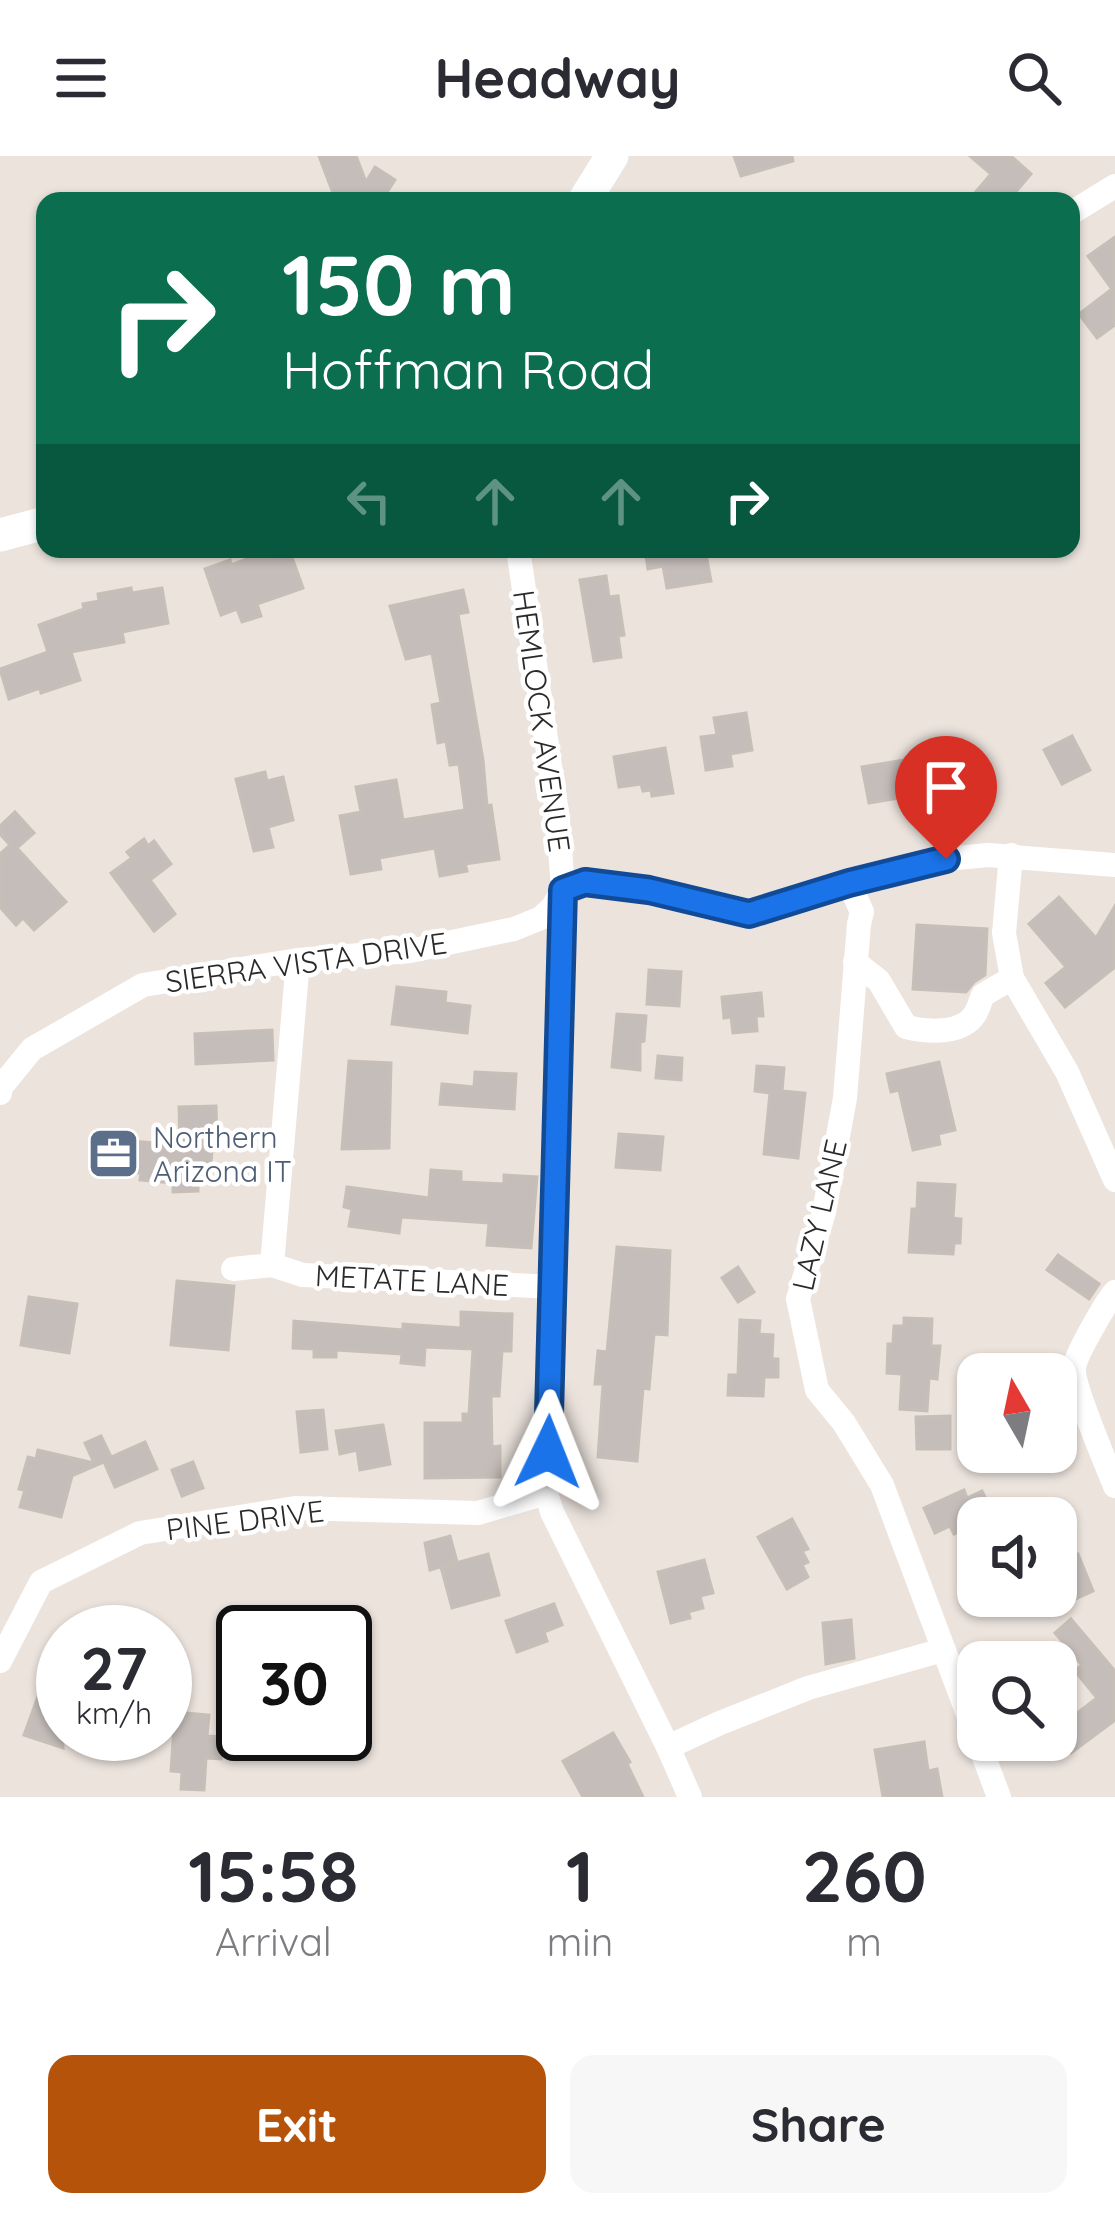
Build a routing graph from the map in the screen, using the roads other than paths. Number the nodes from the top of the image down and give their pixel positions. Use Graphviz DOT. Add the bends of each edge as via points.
graph roads {
  1 [pos="612,156"];
  2 [pos="1115,186"];
  3 [pos="590,192"];
  4 [pos="1080,207"];
  5 [pos="36,526"];
  6 [pos="0,535"];
  7 [pos="522,558"];
  8 [pos="1011,856"];
  9 [pos="1115,865"];
  10 [pos="849,883"];
  11 [pos="563,890"];
  12 [pos="298,960"];
  13 [pos="855,962"];
  14 [pos="1012,978"];
  15 [pos="0,1093"];
  16 [pos="1115,1180"];
  17 [pos="272,1265"];
  18 [pos="232,1269"];
  19 [pos="554,1287"];
  20 [pos="1115,1292"];
  21 [pos="1115,1486"];
  22 [pos="546,1493"];
  23 [pos="943,1650"];
  24 [pos="0,1661"];
  25 [pos="668,1747"];
  26 [pos="690,1797"];
  27 [pos="999,1797"];
  1 -- 3 [label="street"];
  2 -- 4 [label="street"];
  5 -- 6 [label="street"];
  7 -- 11 [label="street, HEMLOCK AVENUE"];
  8 -- 9 [label="street"];
  8 -- 10 [label="street" via="946,859"];
  8 -- 14 [label="street" via="1004,933"];
  10 -- 11 [label="street" via="749,914 649,890 585,882"];
  10 -- 13 [label="street, LAZY LANE" via="862,912"];
  11 -- 12 [label="street, SIERRA VISTA DRIVE" via="541,919 514,929 410,952"];
  11 -- 19 [label="street, HEMLOCK AVENUE"];
  12 -- 15 [label="street, SIERRA VISTA DRIVE" via="143,985 32,1049"];
  12 -- 17 [label="street"];
  13 -- 14 [label="street" via="879,981 906,1028 925,1032 966,1024 982,994"];
  13 -- 23 [label="street, LAZY LANE" via="845,1098 798,1299 817,1390 882,1485"];
  14 -- 16 [label="street" via="1067,1072"];
  17 -- 18 [label="street, METATE LANE"];
  17 -- 19 [label="street, METATE LANE" via="303,1275"];
  19 -- 22 [label="street, HEMLOCK AVENUE"];
  20 -- 21 [label="street" via="1074,1367"];
  22 -- 24 [label="street, PINE DRIVE" via="478,1513 295,1508 140,1533 40,1582"];
  22 -- 25 [label="street, HEMLOCK AVENUE"];
  23 -- 25 [label="street" via="808,1688"];
  23 -- 27 [label="street, LAZY LANE"];
  25 -- 26 [label="street, HEMLOCK AVENUE"];
}
